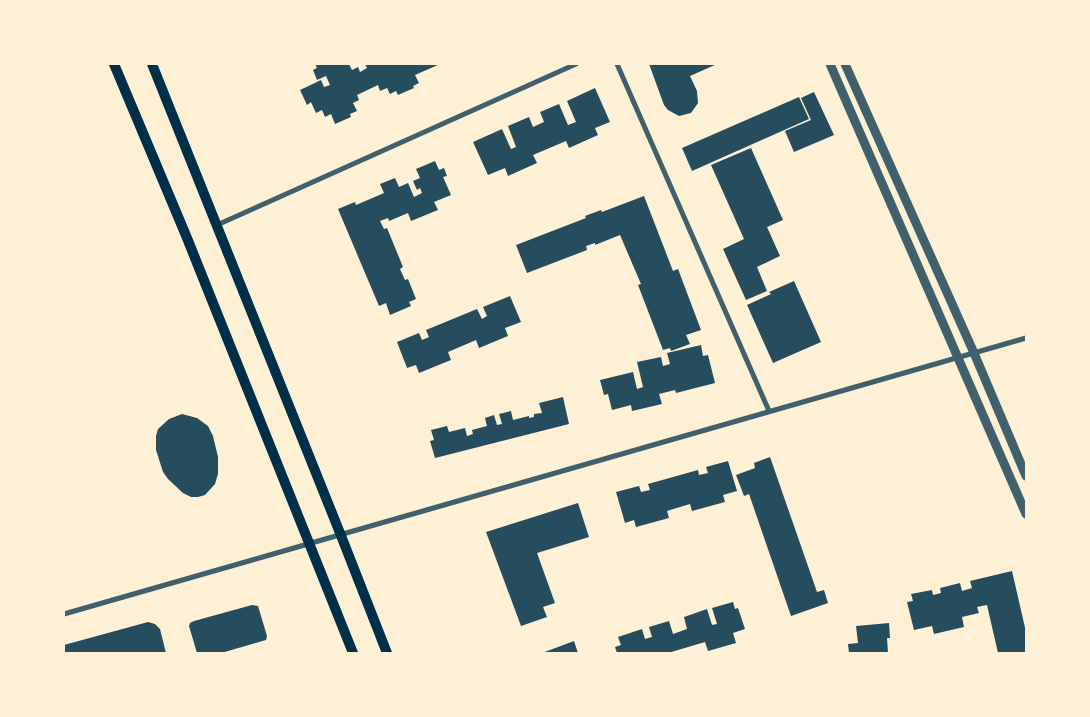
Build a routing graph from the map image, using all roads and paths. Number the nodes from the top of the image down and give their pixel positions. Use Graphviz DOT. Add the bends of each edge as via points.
graph roads {
  1 [pos="114,64"];
  2 [pos="152,64"];
  3 [pos="576,64"];
  4 [pos="617,64"];
  5 [pos="830,64"];
  6 [pos="845,64"];
  7 [pos="216,225"];
  8 [pos="1026,338"];
  9 [pos="974,352"];
  10 [pos="957,357"];
  11 [pos="770,411"];
  12 [pos="1026,476"];
  13 [pos="1026,514"];
  14 [pos="340,533"];
  15 [pos="309,543"];
  16 [pos="64,614"];
  17 [pos="353,653"];
  18 [pos="386,653"];
  1 -- 15 [label="main road"];
  2 -- 7 [label="main road"];
  3 -- 7 [label="street"];
  4 -- 11 [label="street"];
  5 -- 10 [label="street"];
  6 -- 9 [label="street"];
  7 -- 14 [label="main road"];
  8 -- 9 [label="street"];
  9 -- 10 [label="street"];
  9 -- 12 [label="street"];
  10 -- 11 [label="street"];
  10 -- 13 [label="street"];
  11 -- 14 [label="street"];
  14 -- 15 [label="street"];
  14 -- 18 [label="main road"];
  15 -- 16 [label="street"];
  15 -- 17 [label="main road"];
}
